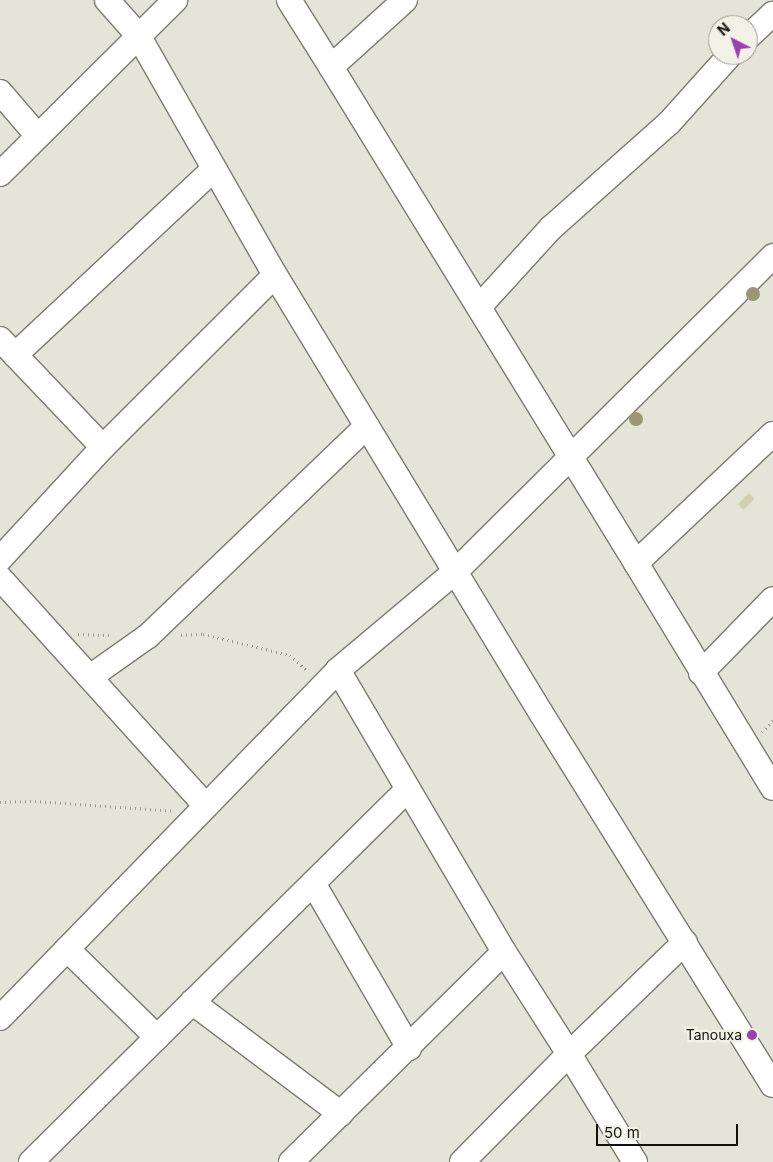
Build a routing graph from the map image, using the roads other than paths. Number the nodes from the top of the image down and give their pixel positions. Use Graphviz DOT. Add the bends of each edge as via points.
graph roads {
  1 [pos="107,0"];
  2 [pos="175,0"];
  3 [pos="289,0"];
  4 [pos="405,0"];
  5 [pos="773,14"];
  6 [pos="758,28"];
  7 [pos="138,35"];
  8 [pos="721,65"];
  9 [pos="331,67"];
  10 [pos="0,92"];
  11 [pos="37,135"];
  12 [pos="214,168"];
  13 [pos="0,174"];
  14 [pos="773,256"];
  15 [pos="275,275"];
  16 [pos="479,307"];
  17 [pos="8,347"];
  18 [pos="367,426"];
  19 [pos="773,434"];
  20 [pos="102,447"];
  21 [pos="572,454"];
  22 [pos="0,559"];
  23 [pos="636,563"];
  24 [pos="456,571"];
  25 [pos="0,578"];
  26 [pos="773,598"];
  27 [pos="338,670"];
  28 [pos="701,673"];
  29 [pos="90,677"];
  30 [pos="773,788"];
  31 [pos="408,789"];
  32 [pos="202,810"];
  33 [pos="312,883"];
  34 [pos="685,942"];
  35 [pos="67,949"];
  36 [pos="504,952"];
  37 [pos="192,1002"];
  38 [pos="0,1018"];
  39 [pos="157,1037"];
  40 [pos="409,1048"];
  41 [pos="569,1054"];
  42 [pos="773,1085"];
  43 [pos="341,1114"];
  44 [pos="31,1162"];
  45 [pos="291,1162"];
  46 [pos="462,1162"];
  47 [pos="635,1162"];
  1 -- 7 [label="street"];
  2 -- 7 [label="street"];
  3 -- 9 [label="street"];
  4 -- 9 [label="street"];
  5 -- 6 [label="street"];
  7 -- 11 [label="street"];
  7 -- 12 [label="street"];
  8 -- 16 [label="street" via="669,123 551,228"];
  9 -- 16 [label="street"];
  10 -- 11 [label="street"];
  11 -- 13 [label="street"];
  12 -- 15 [label="street"];
  12 -- 17 [label="street"];
  14 -- 21 [label="street"];
  15 -- 18 [label="street"];
  15 -- 20 [label="street"];
  16 -- 21 [label="street"];
  17 -- 20 [label="street"];
  18 -- 24 [label="street"];
  18 -- 29 [label="street" via="148,636"];
  19 -- 23 [label="street"];
  20 -- 22 [label="street"];
  21 -- 23 [label="street"];
  21 -- 24 [label="street"];
  23 -- 28 [label="street"];
  24 -- 27 [label="street"];
  24 -- 34 [label="street"];
  25 -- 29 [label="street"];
  26 -- 28 [label="street"];
  27 -- 31 [label="street"];
  27 -- 32 [label="street"];
  28 -- 30 [label="street"];
  29 -- 32 [label="street"];
  31 -- 33 [label="street"];
  31 -- 36 [label="street"];
  32 -- 35 [label="street"];
  33 -- 37 [label="street"];
  33 -- 40 [label="street"];
  34 -- 41 [label="street"];
  34 -- 42 [label="street"];
  35 -- 38 [label="street"];
  35 -- 39 [label="street"];
  36 -- 40 [label="street"];
  36 -- 41 [label="street"];
  37 -- 39 [label="street"];
  37 -- 43 [label="street"];
  39 -- 44 [label="street"];
  40 -- 43 [label="street"];
  41 -- 46 [label="street"];
  41 -- 47 [label="street"];
  43 -- 45 [label="street"];
}
